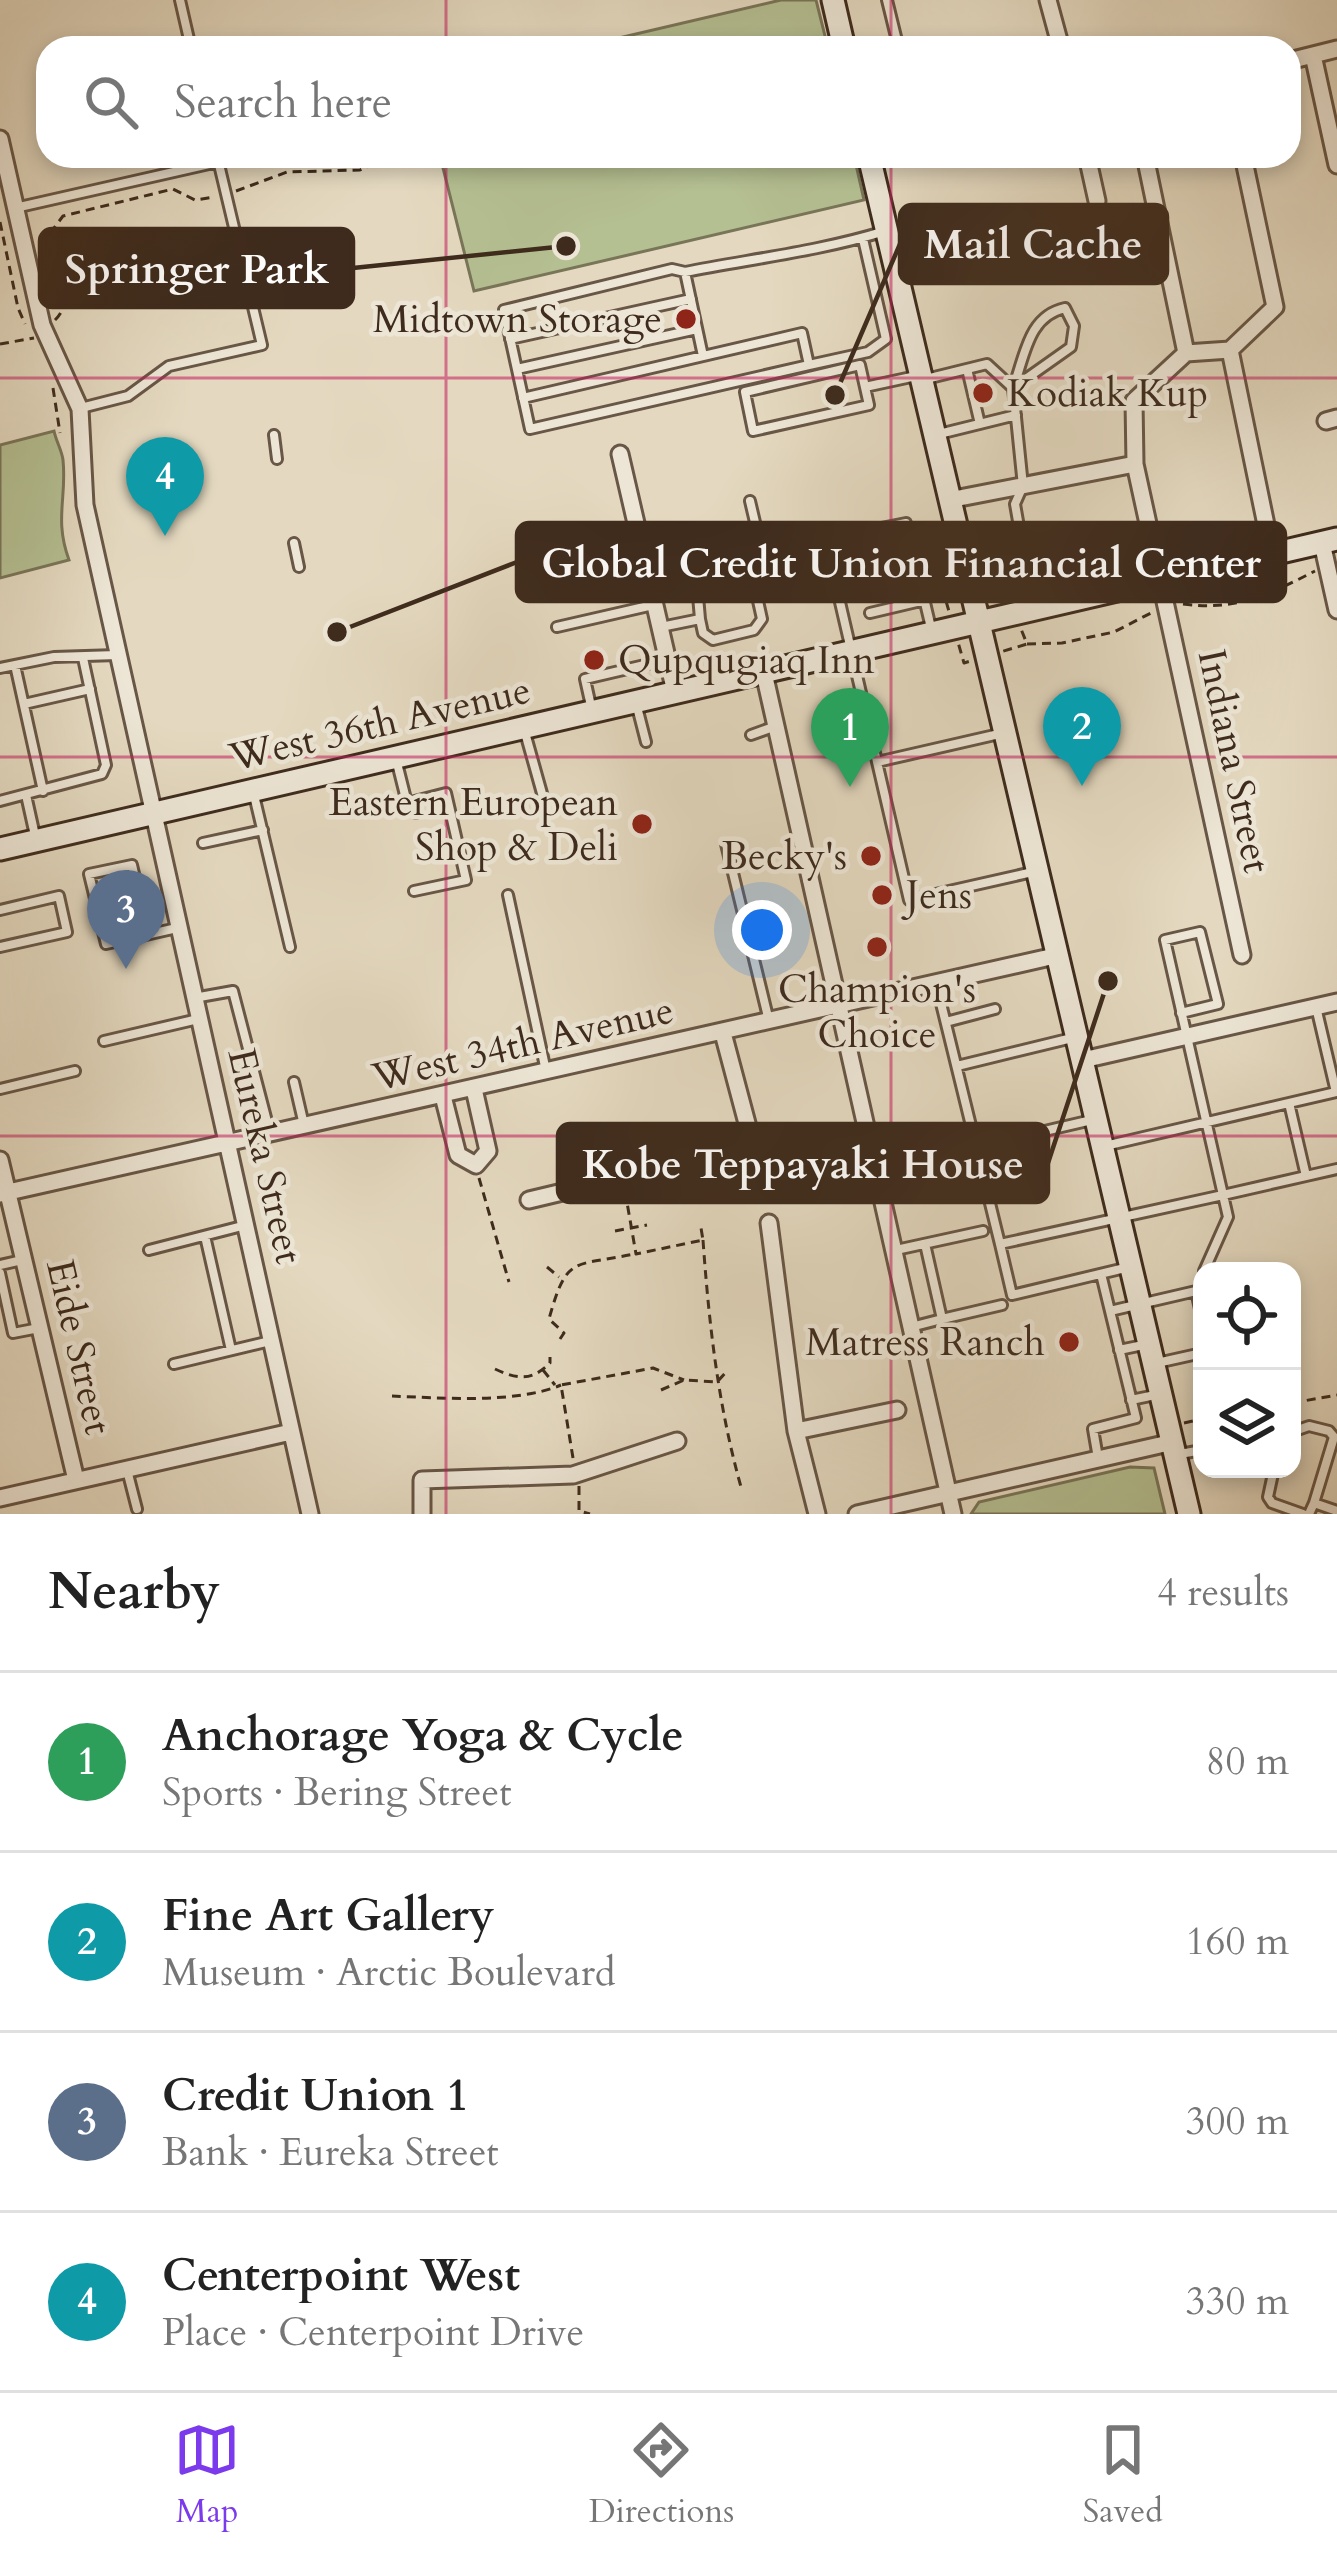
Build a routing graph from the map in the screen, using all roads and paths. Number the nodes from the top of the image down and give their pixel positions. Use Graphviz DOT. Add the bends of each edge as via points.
graph roads {
  1 [pos="180,0"];
  2 [pos="833,0"];
  3 [pos="887,0"];
  4 [pos="1048,0"];
  5 [pos="188,36"];
  6 [pos="841,36"];
  7 [pos="896,36"];
  8 [pos="1057,36"];
  9 [pos="1337,49"];
  10 [pos="1313,55"];
  11 [pos="1301,58"];
  12 [pos="0,139"];
  13 [pos="1337,165"];
  14 [pos="180,168"];
  15 [pos="219,168"];
  16 [pos="364,168"];
  17 [pos="877,168"];
  18 [pos="1090,168"];
  19 [pos="1147,168"];
  20 [pos="1246,168"];
  21 [pos="226,194"];
  22 [pos="1097,201"];
  23 [pos="15,208"];
  24 [pos="886,231"];
  25 [pos="863,238"];
  26 [pos="685,272"];
  27 [pos="691,298"];
  28 [pos="908,323"];
  29 [pos="884,328"];
  30 [pos="44,329"];
  31 [pos="698,329"];
  32 [pos="510,339"];
  33 [pos="0,344"];
  34 [pos="1230,350"];
  35 [pos="1186,353"];
  36 [pos="703,356"];
  37 [pos="809,365"];
  38 [pos="517,369"];
  39 [pos="967,369"];
  40 [pos="920,378"];
  41 [pos="865,387"];
  42 [pos="1013,388"];
  43 [pos="524,398"];
  44 [pos="80,409"];
  45 [pos="1016,415"];
  46 [pos="980,424"];
  47 [pos="274,435"];
  48 [pos="934,435"];
  49 [pos="620,454"];
  50 [pos="277,459"];
  51 [pos="1135,464"];
  52 [pos="1023,486"];
  53 [pos="949,500"];
  54 [pos="750,501"];
  55 [pos="1329,541"];
  56 [pos="1022,542"];
  57 [pos="294,543"];
  58 [pos="960,544"];
  59 [pos="912,545"];
  60 [pos="1272,554"];
  61 [pos="830,560"];
  62 [pos="1026,567"];
  63 [pos="299,568"];
  64 [pos="1328,568"];
  65 [pos="1162,580"];
  66 [pos="925,600"];
  67 [pos="655,604"];
  68 [pos="1168,610"];
  69 [pos="1337,610"];
  70 [pos="870,613"];
  71 [pos="700,619"];
  72 [pos="980,622"];
  73 [pos="557,627"];
  74 [pos="660,627"];
  75 [pos="932,633"];
  76 [pos="1028,644"];
  77 [pos="852,652"];
  78 [pos="119,655"];
  79 [pos="83,658"];
  80 [pos="667,659"];
  81 [pos="15,665"];
  82 [pos="0,668"];
  83 [pos="764,673"];
  84 [pos="90,689"];
  85 [pos="675,692"];
  86 [pos="635,702"];
  87 [pos="24,704"];
  88 [pos="592,712"];
  89 [pos="776,725"];
  90 [pos="524,727"];
  91 [pos="1006,732"];
  92 [pos="751,735"];
  93 [pos="646,742"];
  94 [pos="396,757"];
  95 [pos="877,762"];
  96 [pos="253,790"];
  97 [pos="43,791"];
  98 [pos="26,795"];
  99 [pos="543,797"];
  100 [pos="0,802"];
  101 [pos="407,803"];
  102 [pos="450,808"];
  103 [pos="434,811"];
  104 [pos="154,813"];
  105 [pos="416,813"];
  106 [pos="263,830"];
  107 [pos="36,840"];
  108 [pos="203,843"];
  109 [pos="726,844"];
  110 [pos="0,849"];
  111 [pos="1039,871"];
  112 [pos="414,891"];
  113 [pos="508,895"];
  114 [pos="0,910"];
  115 [pos="178,927"];
  116 [pos="148,934"];
  117 [pos="290,946"];
  118 [pos="0,947"];
  119 [pos="1059,955"];
  120 [pos="1242,955"];
  121 [pos="936,983"];
  122 [pos="194,998"];
  123 [pos="1337,1002"];
  124 [pos="839,1005"];
  125 [pos="1316,1007"];
  126 [pos="995,1009"];
  127 [pos="1181,1012"];
  128 [pos="200,1018"];
  129 [pos="769,1022"];
  130 [pos="946,1022"];
  131 [pos="723,1033"];
  132 [pos="1078,1036"];
  133 [pos="1186,1036"];
  134 [pos="104,1041"];
  135 [pos="1083,1060"];
  136 [pos="956,1066"];
  137 [pos="75,1070"];
  138 [pos="547,1073"];
  139 [pos="294,1082"];
  140 [pos="0,1089"];
  141 [pos="474,1089"];
  142 [pos="442,1096"];
  143 [pos="1289,1103"];
  144 [pos="1097,1119"];
  145 [pos="1206,1122"];
  146 [pos="305,1127"];
  147 [pos="270,1135"];
  148 [pos="230,1144"];
  149 [pos="752,1147"];
  150 [pos="1103,1147"];
  151 [pos="976,1148"];
  152 [pos="0,1160"];
  153 [pos="476,1165"];
  154 [pos="1337,1168"];
  155 [pos="1306,1176"];
  156 [pos="622,1178"];
  157 [pos="765,1191"];
  158 [pos="4,1193"];
  159 [pos="1223,1196"];
  160 [pos="529,1200"];
  161 [pos="1120,1219"];
  162 [pos="769,1223"];
  163 [pos="247,1225"];
  164 [pos="646,1225"];
  165 [pos="632,1228"];
  166 [pos="701,1228"];
  167 [pos="614,1232"];
  168 [pos="983,1232"];
  169 [pos="673,1235"];
  170 [pos="205,1236"];
  171 [pos="703,1240"];
  172 [pos="925,1244"];
  173 [pos="1000,1244"];
  174 [pos="674,1246"];
  175 [pos="149,1250"];
  176 [pos="893,1250"];
  177 [pos="636,1254"];
  178 [pos="24,1259"];
  179 [pos="1208,1262"];
  180 [pos="547,1267"];
  181 [pos="1132,1267"];
  182 [pos="0,1269"];
  183 [pos="1101,1274"];
  184 [pos="560,1278"];
  185 [pos="509,1282"];
  186 [pos="1193,1293"];
  187 [pos="1140,1304"];
  188 [pos="1002,1305"];
  189 [pos="1110,1311"];
  190 [pos="942,1319"];
  191 [pos="40,1327"];
  192 [pos="911,1327"];
  193 [pos="560,1339"];
  194 [pos="272,1340"];
  195 [pos="231,1350"];
  196 [pos="1119,1350"];
  197 [pos="1193,1353"];
  198 [pos="1152,1354"];
  199 [pos="550,1357"];
  200 [pos="174,1364"];
  201 [pos="495,1369"];
  202 [pos="543,1370"];
  203 [pos="728,1370"];
  204 [pos="684,1380"];
  205 [pos="718,1382"];
  206 [pos="559,1386"];
  207 [pos="661,1390"];
  208 [pos="1161,1394"];
  209 [pos="1337,1395"];
  210 [pos="392,1396"];
  211 [pos="1131,1400"];
  212 [pos="1301,1401"];
  213 [pos="897,1410"];
  214 [pos="1193,1427"];
  215 [pos="1301,1428"];
  216 [pos="796,1431"];
  217 [pos="291,1432"];
  218 [pos="1177,1440"];
  219 [pos="677,1441"];
  220 [pos="1193,1446"];
  221 [pos="1098,1459"];
  222 [pos="576,1465"];
  223 [pos="127,1469"];
  224 [pos="1272,1478"];
  225 [pos="76,1480"];
  226 [pos="741,1487"];
  227 [pos="949,1494"];
  228 [pos="0,1498"];
  229 [pos="1314,1503"];
  230 [pos="137,1509"];
  231 [pos="901,1509"];
  232 [pos="1337,1511"];
  233 [pos="577,1512"];
  234 [pos="310,1514"];
  235 [pos="422,1514"];
  236 [pos="590,1514"];
  237 [pos="817,1514"];
  238 [pos="856,1514"];
  239 [pos="953,1514"];
  240 [pos="1190,1514"];
  241 [pos="1306,1514"];
  1 -- 5 [label="lane"];
  2 -- 6 [label="main road"];
  3 -- 7 [label="lane"];
  4 -- 8 [label="street"];
  9 -- 10 [label="street"];
  10 -- 11 [label="street"];
  10 -- 13 [label="street"];
  12 -- 23 [label="street"];
  14 -- 23 [label="lane"];
  15 -- 21 [label="lane"];
  16 -- 21 [label="path" via="287,172"];
  17 -- 24 [label="main road"];
  18 -- 22 [label="street"];
  19 -- 35 [label="street"];
  20 -- 34 [label="street" via="1275,307"];
  21 -- 30 [label="path" via="195,200 173,189 63,216 53,238 66,309"];
  21 -- 44 [label="lane" via="262,345 169,366 128,396"];
  23 -- 30 [label="street"];
  24 -- 25 [label="lane"];
  24 -- 28 [label="main road"];
  25 -- 26 [label="lane"];
  25 -- 29 [label="lane"];
  26 -- 27 [label="lane"];
  26 -- 32 [label="lane" via="504,310"];
  27 -- 31 [label="lane"];
  27 -- 32 [label="lane"];
  28 -- 29 [label="lane"];
  28 -- 40 [label="main road"];
  29 -- 37 [label="lane" via="886,340 868,352"];
  30 -- 33 [label="path"];
  30 -- 44 [label="street"];
  31 -- 36 [label="lane"];
  31 -- 38 [label="lane"];
  32 -- 38 [label="lane"];
  34 -- 35 [label="street"];
  34 -- 60 [label="street"];
  35 -- 51 [label="street, Indiana Street" via="1135,401"];
  36 -- 37 [label="lane" via="802,333"];
  36 -- 43 [label="lane"];
  37 -- 43 [label="lane" via="530,429"];
  38 -- 43 [label="lane"];
  39 -- 40 [label="lane"];
  39 -- 42 [label="lane" via="987,364"];
  39 -- 46 [label="lane"];
  40 -- 41 [label="lane"];
  40 -- 48 [label="main road"];
  41 -- 41 [label="lane" via="860,365 745,392 753,431 868,405"];
  42 -- 42 [label="lane" via="1071,347 1074,326 1065,308 1036,324"];
  42 -- 45 [label="lane"];
  44 -- 78 [label="street, Eureka Street" via="85,505"];
  45 -- 46 [label="lane"];
  45 -- 52 [label="lane"];
  46 -- 48 [label="lane"];
  47 -- 50 [label="lane"];
  48 -- 53 [label="main road"];
  49 -- 67 [label="street"];
  51 -- 52 [label="street"];
  51 -- 65 [label="street, Indiana Street"];
  52 -- 53 [label="street"];
  52 -- 56 [label="lane" via="1015,504"];
  53 -- 58 [label="main road"];
  54 -- 59 [label="lane" via="762,552 906,523"];
  55 -- 60 [label="main road, West 36th Avenue"];
  55 -- 64 [label="street"];
  56 -- 58 [label="lane"];
  56 -- 62 [label="lane"];
  57 -- 63 [label="lane"];
  58 -- 59 [label="lane"];
  58 -- 72 [label="main road"];
  59 -- 66 [label="lane"];
  60 -- 65 [label="main road, West 36th Avenue"];
  61 -- 77 [label="lane"];
  64 -- 68 [label="path" via="1256,600"];
  64 -- 69 [label="street"];
  65 -- 68 [label="street, Indiana Street"];
  65 -- 72 [label="main road, West 36th Avenue"];
  66 -- 70 [label="lane"];
  66 -- 75 [label="lane"];
  67 -- 73 [label="lane"];
  67 -- 74 [label="street"];
  68 -- 76 [label="path" via="1114,632"];
  68 -- 120 [label="street, Indiana Street"];
  71 -- 71 [label="lane" via="713,640 754,630 762,619 756,592 745,583 698,596"];
  71 -- 74 [label="lane"];
  72 -- 75 [label="main road, West 36th Avenue"];
  72 -- 91 [label="main road"];
  74 -- 80 [label="street"];
  75 -- 77 [label="main road, West 36th Avenue"];
  77 -- 83 [label="main road, West 36th Avenue"];
  77 -- 95 [label="lane"];
  78 -- 79 [label="lane"];
  78 -- 104 [label="street, Eureka Street"];
  79 -- 81 [label="lane"];
  79 -- 84 [label="lane"];
  80 -- 85 [label="street"];
  80 -- 88 [label="lane" via="585,679"];
  81 -- 82 [label="lane"];
  81 -- 87 [label="lane"];
  83 -- 85 [label="main road, West 36th Avenue"];
  83 -- 89 [label="street"];
  84 -- 87 [label="lane"];
  84 -- 97 [label="lane" via="102,774"];
  85 -- 86 [label="main road, West 36th Avenue"];
  86 -- 88 [label="main road, West 36th Avenue"];
  86 -- 93 [label="lane"];
  87 -- 97 [label="lane"];
  88 -- 90 [label="main road, West 36th Avenue"];
  89 -- 92 [label="lane"];
  89 -- 124 [label="street"];
  90 -- 94 [label="main road, West 36th Avenue"];
  90 -- 99 [label="lane"];
  91 -- 95 [label="lane"];
  91 -- 111 [label="main road"];
  94 -- 96 [label="main road, West 36th Avenue"];
  94 -- 101 [label="lane"];
  95 -- 111 [label="lane" via="909,901"];
  96 -- 104 [label="main road, West 36th Avenue"];
  96 -- 106 [label="lane"];
  97 -- 98 [label="lane"];
  98 -- 100 [label="lane"];
  98 -- 107 [label="lane"];
  101 -- 102 [label="lane" via="446,793"];
  101 -- 105 [label="lane"];
  102 -- 103 [label="lane"];
  102 -- 112 [label="lane" via="466,880"];
  104 -- 107 [label="main road, West 36th Avenue"];
  104 -- 115 [label="street, Eureka Street"];
  106 -- 108 [label="lane"];
  106 -- 117 [label="lane"];
  107 -- 110 [label="main road, West 36th Avenue"];
  109 -- 129 [label="lane"];
  111 -- 119 [label="main road"];
  113 -- 138 [label="lane"];
  114 -- 118 [label="lane" via="59,896 68,932"];
  115 -- 116 [label="lane"];
  115 -- 122 [label="street, Eureka Street"];
  116 -- 116 [label="lane" via="106,944 89,874 132,865"];
  119 -- 121 [label="street, West 34th Avenue"];
  119 -- 132 [label="main road"];
  121 -- 124 [label="street, West 34th Avenue"];
  121 -- 130 [label="lane"];
  122 -- 128 [label="street, Eureka Street"];
  122 -- 147 [label="lane" via="233,991"];
  123 -- 125 [label="street"];
  124 -- 129 [label="street, West 34th Avenue"];
  124 -- 176 [label="street"];
  125 -- 133 [label="street"];
  125 -- 143 [label="lane" via="1336,1092"];
  126 -- 130 [label="lane"];
  127 -- 127 [label="lane" via="1218,1004 1201,932 1166,940"];
  127 -- 133 [label="lane"];
  128 -- 134 [label="lane"];
  128 -- 148 [label="street, Eureka Street"];
  129 -- 131 [label="street, West 34th Avenue"];
  130 -- 136 [label="lane"];
  131 -- 138 [label="street, West 34th Avenue"];
  131 -- 149 [label="street"];
  132 -- 135 [label="main road"];
  132 -- 136 [label="lane"];
  133 -- 135 [label="street"];
  133 -- 145 [label="lane"];
  135 -- 144 [label="main road"];
  136 -- 151 [label="lane"];
  137 -- 140 [label="lane"];
  138 -- 141 [label="street, West 34th Avenue"];
  139 -- 146 [label="lane"];
  141 -- 142 [label="street, West 34th Avenue"];
  141 -- 153 [label="street" via="488,1151"];
  142 -- 146 [label="street, West 34th Avenue"];
  142 -- 153 [label="street" via="458,1155"];
  143 -- 145 [label="lane"];
  143 -- 155 [label="lane"];
  144 -- 150 [label="main road"];
  144 -- 151 [label="lane"];
  145 -- 150 [label="lane"];
  145 -- 159 [label="lane"];
  146 -- 147 [label="street, West 34th Avenue"];
  147 -- 148 [label="street, West 34th Avenue"];
  148 -- 158 [label="street, West 34th Avenue"];
  148 -- 163 [label="street, Eureka Street"];
  149 -- 156 [label="street"];
  149 -- 157 [label="street"];
  150 -- 161 [label="main road"];
  151 -- 173 [label="lane"];
  152 -- 158 [label="street, Eide Street"];
  153 -- 185 [label="path"];
  154 -- 155 [label="lane"];
  155 -- 159 [label="lane"];
  156 -- 160 [label="street"];
  156 -- 165 [label="path"];
  158 -- 178 [label="street, Eide Street"];
  159 -- 161 [label="lane"];
  159 -- 179 [label="lane" via="1228,1216"];
  161 -- 173 [label="lane"];
  161 -- 181 [label="main road"];
  162 -- 216 [label="street"];
  163 -- 170 [label="lane"];
  163 -- 194 [label="street, Eureka Street"];
  164 -- 165 [label="path"];
  165 -- 167 [label="path"];
  165 -- 177 [label="path"];
  166 -- 171 [label="path"];
  168 -- 172 [label="lane"];
  169 -- 174 [label="path"];
  170 -- 175 [label="lane"];
  170 -- 195 [label="lane"];
  171 -- 174 [label="path"];
  171 -- 205 [label="path"];
  172 -- 176 [label="lane"];
  172 -- 190 [label="lane"];
  173 -- 183 [label="lane" via="1012,1295"];
  174 -- 177 [label="path"];
  176 -- 192 [label="street"];
  177 -- 184 [label="path" via="572,1267"];
  178 -- 182 [label="lane"];
  178 -- 191 [label="street, Eide Street"];
  180 -- 184 [label="path"];
  181 -- 183 [label="lane"];
  181 -- 187 [label="main road"];
  182 -- 191 [label="lane" via="13,1334"];
  183 -- 189 [label="lane"];
  184 -- 193 [label="path" via="549,1319 564,1333"];
  186 -- 187 [label="lane"];
  187 -- 189 [label="lane"];
  187 -- 198 [label="main road"];
  188 -- 190 [label="lane"];
  189 -- 196 [label="lane"];
  190 -- 192 [label="lane"];
  191 -- 225 [label="street, Eide Street"];
  192 -- 227 [label="street"];
  194 -- 195 [label="lane"];
  194 -- 217 [label="street, Eureka Street"];
  195 -- 200 [label="lane"];
  196 -- 198 [label="lane"];
  196 -- 211 [label="lane"];
  197 -- 198 [label="lane"];
  198 -- 208 [label="main road"];
  199 -- 202 [label="path"];
  201 -- 202 [label="path" via="515,1378"];
  202 -- 206 [label="path"];
  203 -- 205 [label="path"];
  204 -- 205 [label="path"];
  204 -- 206 [label="path" via="652,1368"];
  204 -- 207 [label="path"];
  205 -- 226 [label="path"];
  206 -- 210 [label="path"];
  206 -- 222 [label="path"];
  208 -- 211 [label="lane"];
  208 -- 218 [label="main road"];
  209 -- 212 [label="path"];
  211 -- 221 [label="lane" via="1136,1418 1093,1429"];
  213 -- 216 [label="street"];
  214 -- 218 [label="path"];
  215 -- 229 [label="lane" via="1334,1437"];
  216 -- 237 [label="street"];
  217 -- 223 [label="street"];
  217 -- 234 [label="street, Eureka Street"];
  218 -- 220 [label="lane"];
  218 -- 221 [label="street"];
  218 -- 240 [label="main road"];
  219 -- 222 [label="street"];
  221 -- 227 [label="street"];
  222 -- 233 [label="path"];
  222 -- 235 [label="street" via="422,1480"];
  223 -- 225 [label="street"];
  223 -- 230 [label="lane"];
  224 -- 241 [label="lane" via="1272,1503"];
  225 -- 228 [label="street"];
  227 -- 231 [label="street"];
  227 -- 239 [label="street"];
  229 -- 232 [label="lane"];
  229 -- 241 [label="lane"];
  231 -- 238 [label="street"];
  233 -- 236 [label="path"];
}
